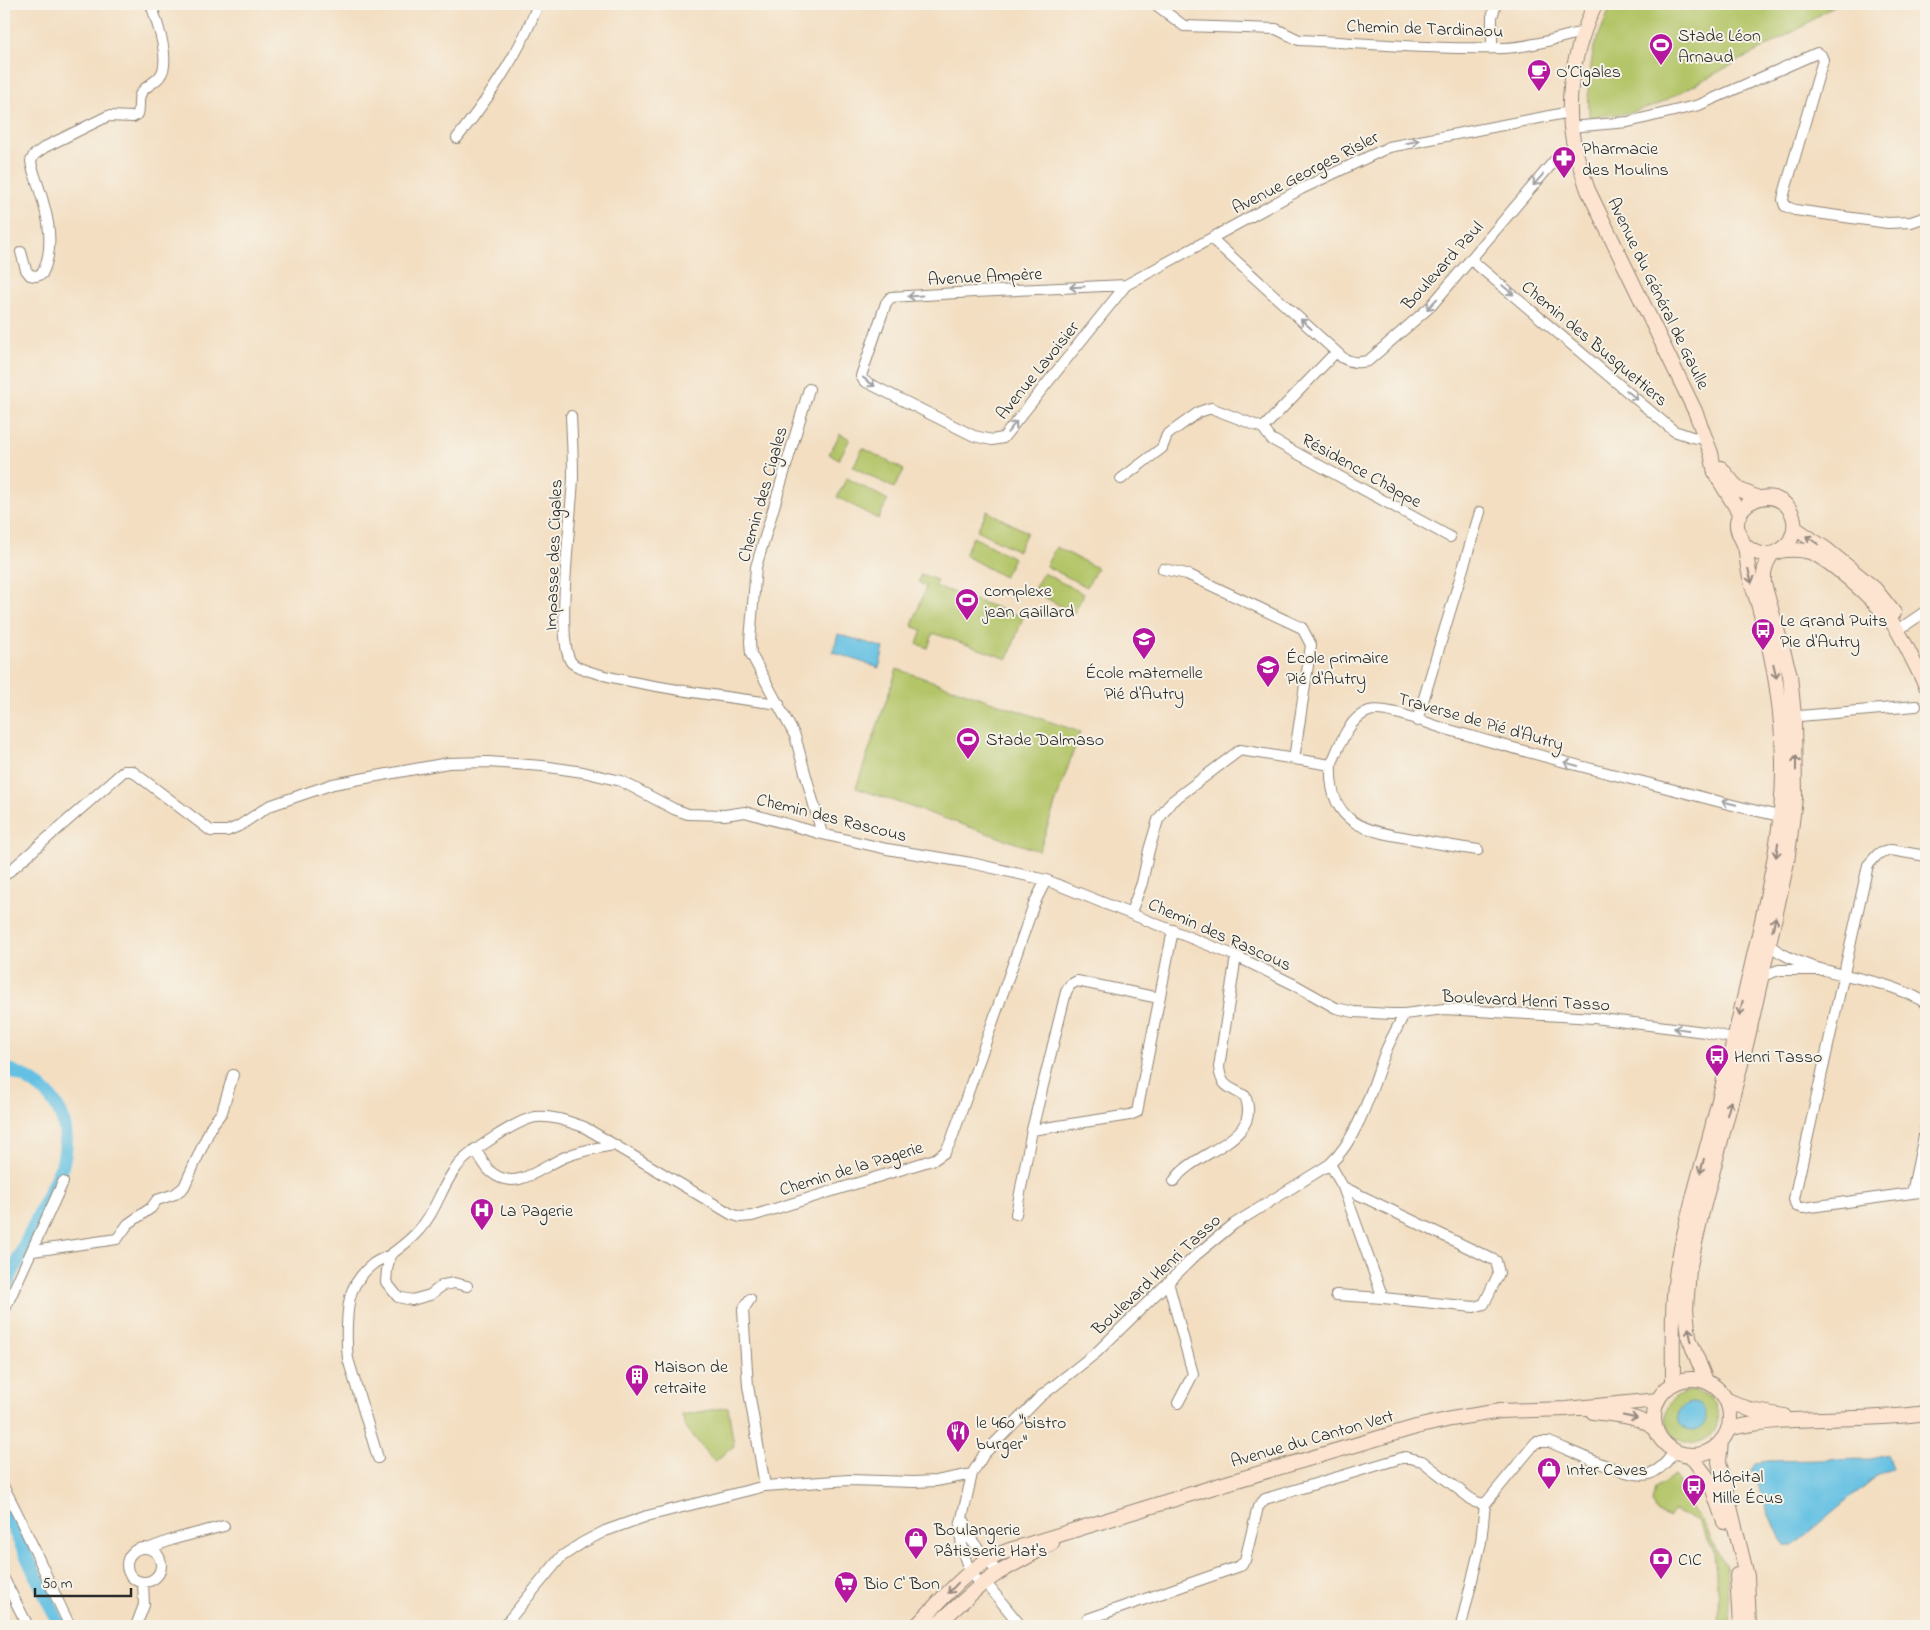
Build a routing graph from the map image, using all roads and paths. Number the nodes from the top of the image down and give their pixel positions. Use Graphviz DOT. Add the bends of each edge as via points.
graph roads {
  1 [pos="151,4"];
  2 [pos="538,4"];
  3 [pos="1155,4"];
  4 [pos="1496,4"];
  5 [pos="1594,4"];
  6 [pos="1583,32"];
  7 [pos="1492,48"];
  8 [pos="1570,112"];
  9 [pos="1571,127"];
  10 [pos="456,138"];
  11 [pos="1576,152"];
  12 [pos="1926,217"];
  13 [pos="1212,238"];
  14 [pos="21,252"];
  15 [pos="1470,259"];
  16 [pos="1126,285"];
  17 [pos="874,339"];
  18 [pos="1336,352"];
  19 [pos="809,389"];
  20 [pos="571,416"];
  21 [pos="1263,428"];
  22 [pos="1706,439"];
  23 [pos="1711,453"];
  24 [pos="1122,479"];
  25 [pos="1758,498"];
  26 [pos="1480,512"];
  27 [pos="1740,514"];
  28 [pos="1795,528"];
  29 [pos="1450,537"];
  30 [pos="1744,545"];
  31 [pos="1776,553"];
  32 [pos="1163,569"];
  33 [pos="1926,611"];
  34 [pos="1904,626"];
  35 [pos="1926,664"];
  36 [pos="1926,686"];
  37 [pos="779,704"];
  38 [pos="1916,706"];
  39 [pos="1788,717"];
  40 [pos="1417,720"];
  41 [pos="1294,759"];
  42 [pos="1331,765"];
  43 [pos="1787,817"];
  44 [pos="822,834"];
  45 [pos="1478,850"];
  46 [pos="1926,856"];
  47 [pos="4,876"];
  48 [pos="1046,880"];
  49 [pos="1130,912"];
  50 [pos="1173,930"];
  51 [pos="1769,945"];
  52 [pos="1236,956"];
  53 [pos="1754,958"];
  54 [pos="1821,970"];
  55 [pos="1843,975"];
  56 [pos="1762,976"];
  57 [pos="1159,998"];
  58 [pos="1926,1003"];
  59 [pos="1404,1014"];
  60 [pos="1740,1040"];
  61 [pos="233,1076"];
  62 [pos="1926,1126"];
  63 [pos="1032,1130"];
  64 [pos="614,1145"];
  65 [pos="475,1149"];
  66 [pos="1330,1164"];
  67 [pos="1174,1181"];
  68 [pos="63,1182"];
  69 [pos="1343,1187"];
  70 [pos="1926,1191"];
  71 [pos="1912,1193"];
  72 [pos="1016,1214"];
  73 [pos="33,1251"];
  74 [pos="390,1255"];
  75 [pos="1168,1282"];
  76 [pos="467,1286"];
  77 [pos="1336,1295"];
  78 [pos="1383,1298"];
  79 [pos="750,1299"];
  80 [pos="4,1311"];
  81 [pos="1706,1381"];
  82 [pos="1673,1383"];
  83 [pos="1725,1399"];
  84 [pos="1658,1400"];
  85 [pos="1178,1403"];
  86 [pos="1566,1409"];
  87 [pos="1926,1412"];
  88 [pos="1799,1418"];
  89 [pos="1728,1429"];
  90 [pos="1656,1430"];
  91 [pos="1721,1441"];
  92 [pos="1676,1451"];
  93 [pos="1690,1455"];
  94 [pos="378,1458"];
  95 [pos="972,1474"];
  96 [pos="765,1486"];
  97 [pos="4,1488"];
  98 [pos="965,1499"];
  99 [pos="1485,1504"];
  100 [pos="224,1526"];
  101 [pos="1074,1531"];
  102 [pos="150,1548"];
  103 [pos="987,1559"];
  104 [pos="971,1572"];
  105 [pos="998,1573"];
  106 [pos="4,1579"];
  107 [pos="143,1582"];
  108 [pos="982,1584"];
  109 [pos="1088,1619"];
  110 [pos="28,1626"];
  111 [pos="70,1626"];
  112 [pos="136,1626"];
  113 [pos="504,1626"];
  114 [pos="916,1626"];
  115 [pos="935,1626"];
  116 [pos="1021,1626"];
  117 [pos="1461,1626"];
  118 [pos="1740,1626"];
  119 [pos="1749,1626"];
  1 -- 14 [label="street" via="162,40 163,72 141,92 138,114 133,117 108,116 34,154 32,167 46,209 49,235 42,274 30,275"];
  2 -- 10 [label="street" via="529,28 496,85"];
  3 -- 7 [label="street, Chemin de Tardinaou" via="1184,26 1276,29 1299,40"];
  4 -- 7 [label="street" via="1492,17"];
  5 -- 6 [label="main road, Avenue du Général de Gaulle"];
  6 -- 7 [label="street, Chemin de Tardinaou" via="1526,46"];
  6 -- 8 [label="main road, Avenue du Général de Gaulle" via="1574,67"];
  8 -- 9 [label="main road, Avenue du Général de Gaulle"];
  13 -- 8 [label="street, Avenue Georges Risler, one-way" via="1301,189 1389,147"];
  9 -- 11 [label="main road, Avenue du Général de Gaulle"];
  9 -- 12 [label="street" via="1628,122 1700,105 1817,53 1823,60 1784,194 1785,206 1888,223 1911,222"];
  11 -- 15 [label="street, Boulevard Paul, one-way" via="1555,160"];
  11 -- 22 [label="main road, Avenue du Général de Gaulle" via="1588,190 1676,369"];
  13 -- 16 [label="street, Avenue Georges Risler"];
  18 -- 13 [label="street, Boulevard Paul, one-way"];
  15 -- 18 [label="street, Boulevard Paul, one-way" via="1431,306 1368,361 1351,362"];
  15 -- 22 [label="street, Chemin des Busquettiers, one-way" via="1674,431"];
  16 -- 17 [label="street, Avenue Ampère, one-way" via="891,297"];
  17 -- 16 [label="street, Avenue Lavoisier, one-way" via="861,376 864,381 974,436 992,440 1003,438"];
  18 -- 21 [label="street"];
  19 -- 37 [label="street, Chemin des Cigales" via="756,567 750,641 752,654"];
  20 -- 37 [label="street, Impasse des Cigales" via="573,476 564,620 572,663 584,670 650,685"];
  21 -- 24 [label="street, Résidence Chappe" via="1211,408 1199,412 1167,435 1162,448"];
  21 -- 29 [label="street, Résidence Chappe" via="1271,439"];
  22 -- 23 [label="main road, Avenue du Général de Gaulle"];
  23 -- 25 [label="main road, Avenue du Général de Gaulle" via="1738,489"];
  23 -- 27 [label="main road, Avenue du Général de Gaulle" via="1716,472"];
  25 -- 27 [label="main road" via="1747,504"];
  25 -- 28 [label="main road" via="1772,497 1784,503 1792,514"];
  26 -- 40 [label="street"];
  27 -- 30 [label="main road" via="1737,524"];
  28 -- 31 [label="main road" via="1787,545"];
  34 -- 28 [label="main road, one-way" via="1875,589"];
  30 -- 31 [label="main road" via="1757,553"];
  30 -- 39 [label="main road, one-way"];
  31 -- 36 [label="main road" via="1794,549 1811,553 1860,589 1894,626"];
  31 -- 39 [label="main road" via="1768,560 1763,572 1790,675"];
  32 -- 41 [label="street" via="1187,574 1302,628 1311,645"];
  33 -- 34 [label="street"];
  34 -- 35 [label="main road"];
  37 -- 44 [label="street, Chemin des Cigales" via="795,736"];
  38 -- 39 [label="street"];
  39 -- 43 [label="main road" via="1783,793"];
  40 -- 42 [label="street, Traverse de Pié d'Autry" via="1381,710 1361,715 1343,738"];
  43 -- 40 [label="street, Traverse de Pié d'Autry, one-way" via="1544,757"];
  41 -- 42 [label="street"];
  41 -- 49 [label="street" via="1240,750 1171,802 1158,820 1142,883"];
  42 -- 45 [label="street" via="1333,797 1347,816 1360,826 1376,833"];
  51 -- 43 [label="main road, one-way" via="1787,862"];
  43 -- 53 [label="main road, one-way"];
  44 -- 47 [label="street, Chemin des Rascous" via="745,812 688,814 621,781 583,772 479,761 448,763 333,784 270,806 227,831 211,831 132,771 124,771"];
  44 -- 48 [label="street, Chemin des Rascous" via="887,850 972,863"];
  46 -- 55 [label="street" via="1890,850 1878,854 1868,865"];
  48 -- 49 [label="street, Chemin des Rascous"];
  48 -- 64 [label="street, Chemin de la Pagerie" via="1034,904 951,1141 935,1160 740,1217"];
  49 -- 50 [label="street, Chemin des Rascous"];
  50 -- 52 [label="street, Chemin des Rascous"];
  50 -- 57 [label="street"];
  51 -- 53 [label="street"];
  51 -- 54 [label="street" via="1781,954"];
  51 -- 56 [label="main road"];
  52 -- 59 [label="street, Chemin des Rascous" via="1336,1008"];
  52 -- 67 [label="street" via="1219,1067 1224,1085 1246,1096 1247,1115 1243,1128 1234,1138 1190,1165"];
  53 -- 56 [label="street"];
  53 -- 60 [label="main road, one-way"];
  54 -- 55 [label="street"];
  54 -- 56 [label="street" via="1779,970"];
  55 -- 58 [label="street" via="1897,988"];
  55 -- 71 [label="street" via="1794,1199 1796,1206 1803,1208"];
  56 -- 60 [label="main road"];
  57 -- 63 [label="street" via="1137,1112"];
  57 -- 63 [label="street" via="1078,981 1070,985"];
  60 -- 59 [label="street, Boulevard Henri Tasso, one-way" via="1705,1032 1594,1018 1444,1009"];
  59 -- 66 [label="street, Boulevard Henri Tasso" via="1353,1134 1342,1154"];
  81 -- 60 [label="main road, one-way" via="1689,1338 1686,1309 1689,1270"];
  60 -- 82 [label="main road, one-way" via="1690,1209 1677,1269 1673,1309"];
  61 -- 73 [label="street" via="222,1112 212,1125 184,1187 175,1194 156,1200 128,1224 117,1239"];
  62 -- 71 [label="street"];
  63 -- 72 [label="street"];
  64 -- 65 [label="street, Chemin de la Pagerie" via="584,1127 563,1120 535,1117"];
  64 -- 65 [label="street" via="582,1150 522,1180 498,1177 489,1171"];
  65 -- 74 [label="street, Chemin de la Pagerie" via="455,1168 433,1212 419,1230"];
  66 -- 69 [label="street"];
  66 -- 75 [label="street, Boulevard Henri Tasso" via="1234,1224"];
  68 -- 73 [label="street"];
  69 -- 78 [label="street"];
  69 -- 78 [label="street" via="1496,1261 1499,1272 1484,1304 1474,1307"];
  70 -- 71 [label="street"];
  73 -- 80 [label="street"];
  74 -- 76 [label="street" via="386,1282 398,1297 412,1300 430,1295 443,1285"];
  74 -- 94 [label="street, Chemin de la Pagerie" via="374,1264 352,1291 346,1343"];
  75 -- 85 [label="street" via="1193,1374"];
  75 -- 95 [label="street, Boulevard Henri Tasso" via="1097,1352 1040,1397 984,1454"];
  77 -- 78 [label="street"];
  79 -- 96 [label="street" via="743,1310 748,1386"];
  81 -- 82 [label="main road" via="1684,1379"];
  81 -- 83 [label="main road"];
  82 -- 84 [label="main road"];
  83 -- 88 [label="main road" via="1751,1410"];
  83 -- 89 [label="main road" via="1730,1414"];
  84 -- 86 [label="main road, Avenue du Canton Vert"];
  84 -- 90 [label="main road" via="1654,1414"];
  86 -- 90 [label="main road, Avenue du Canton Vert, one-way" via="1633,1417"];
  86 -- 101 [label="main road, Avenue du Canton Vert" via="1500,1411 1416,1427"];
  87 -- 88 [label="main road"];
  88 -- 89 [label="main road" via="1749,1423"];
  89 -- 91 [label="main road"];
  90 -- 92 [label="main road" via="1660,1438"];
  91 -- 93 [label="main road" via="1701,1454"];
  91 -- 119 [label="main road" via="1719,1462 1747,1576"];
  92 -- 93 [label="main road"];
  92 -- 99 [label="street" via="1660,1468 1647,1475 1628,1474 1549,1442 1536,1442"];
  93 -- 118 [label="main road" via="1710,1481 1725,1524 1738,1581"];
  95 -- 96 [label="street" via="936,1481 850,1480"];
  95 -- 98 [label="street, Boulevard Henri Tasso"];
  96 -- 113 [label="street" via="647,1516 582,1543 561,1557"];
  97 -- 111 [label="street"];
  98 -- 103 [label="street, Boulevard Henri Tasso" via="965,1531"];
  98 -- 104 [label="street, Boulevard Henri Tasso" via="960,1536"];
  99 -- 109 [label="street" via="1475,1502 1422,1461 1405,1457 1265,1499 1258,1506 1245,1560 1240,1566"];
  99 -- 117 [label="street" via="1481,1542"];
  100 -- 102 [label="street"];
  101 -- 103 [label="main road, Avenue du Canton Vert"];
  101 -- 105 [label="main road, Avenue du Canton Vert"];
  102 -- 107 [label="street" via="161,1560 160,1571 154,1579"];
  102 -- 107 [label="street" via="133,1551 127,1561 126,1567 132,1578"];
  103 -- 104 [label="main road, Avenue du Canton Vert"];
  103 -- 105 [label="street, Boulevard Henri Tasso"];
  104 -- 108 [label="street, Boulevard Henri Tasso"];
  104 -- 114 [label="main road, Avenue du Canton Vert, one-way"];
  105 -- 108 [label="main road, Avenue du Canton Vert"];
  106 -- 110 [label="street"];
  107 -- 112 [label="street" via="144,1605"];
  108 -- 115 [label="main road, Avenue du Canton Vert"];
  108 -- 116 [label="street, Boulevard Henri Tasso"];
}
